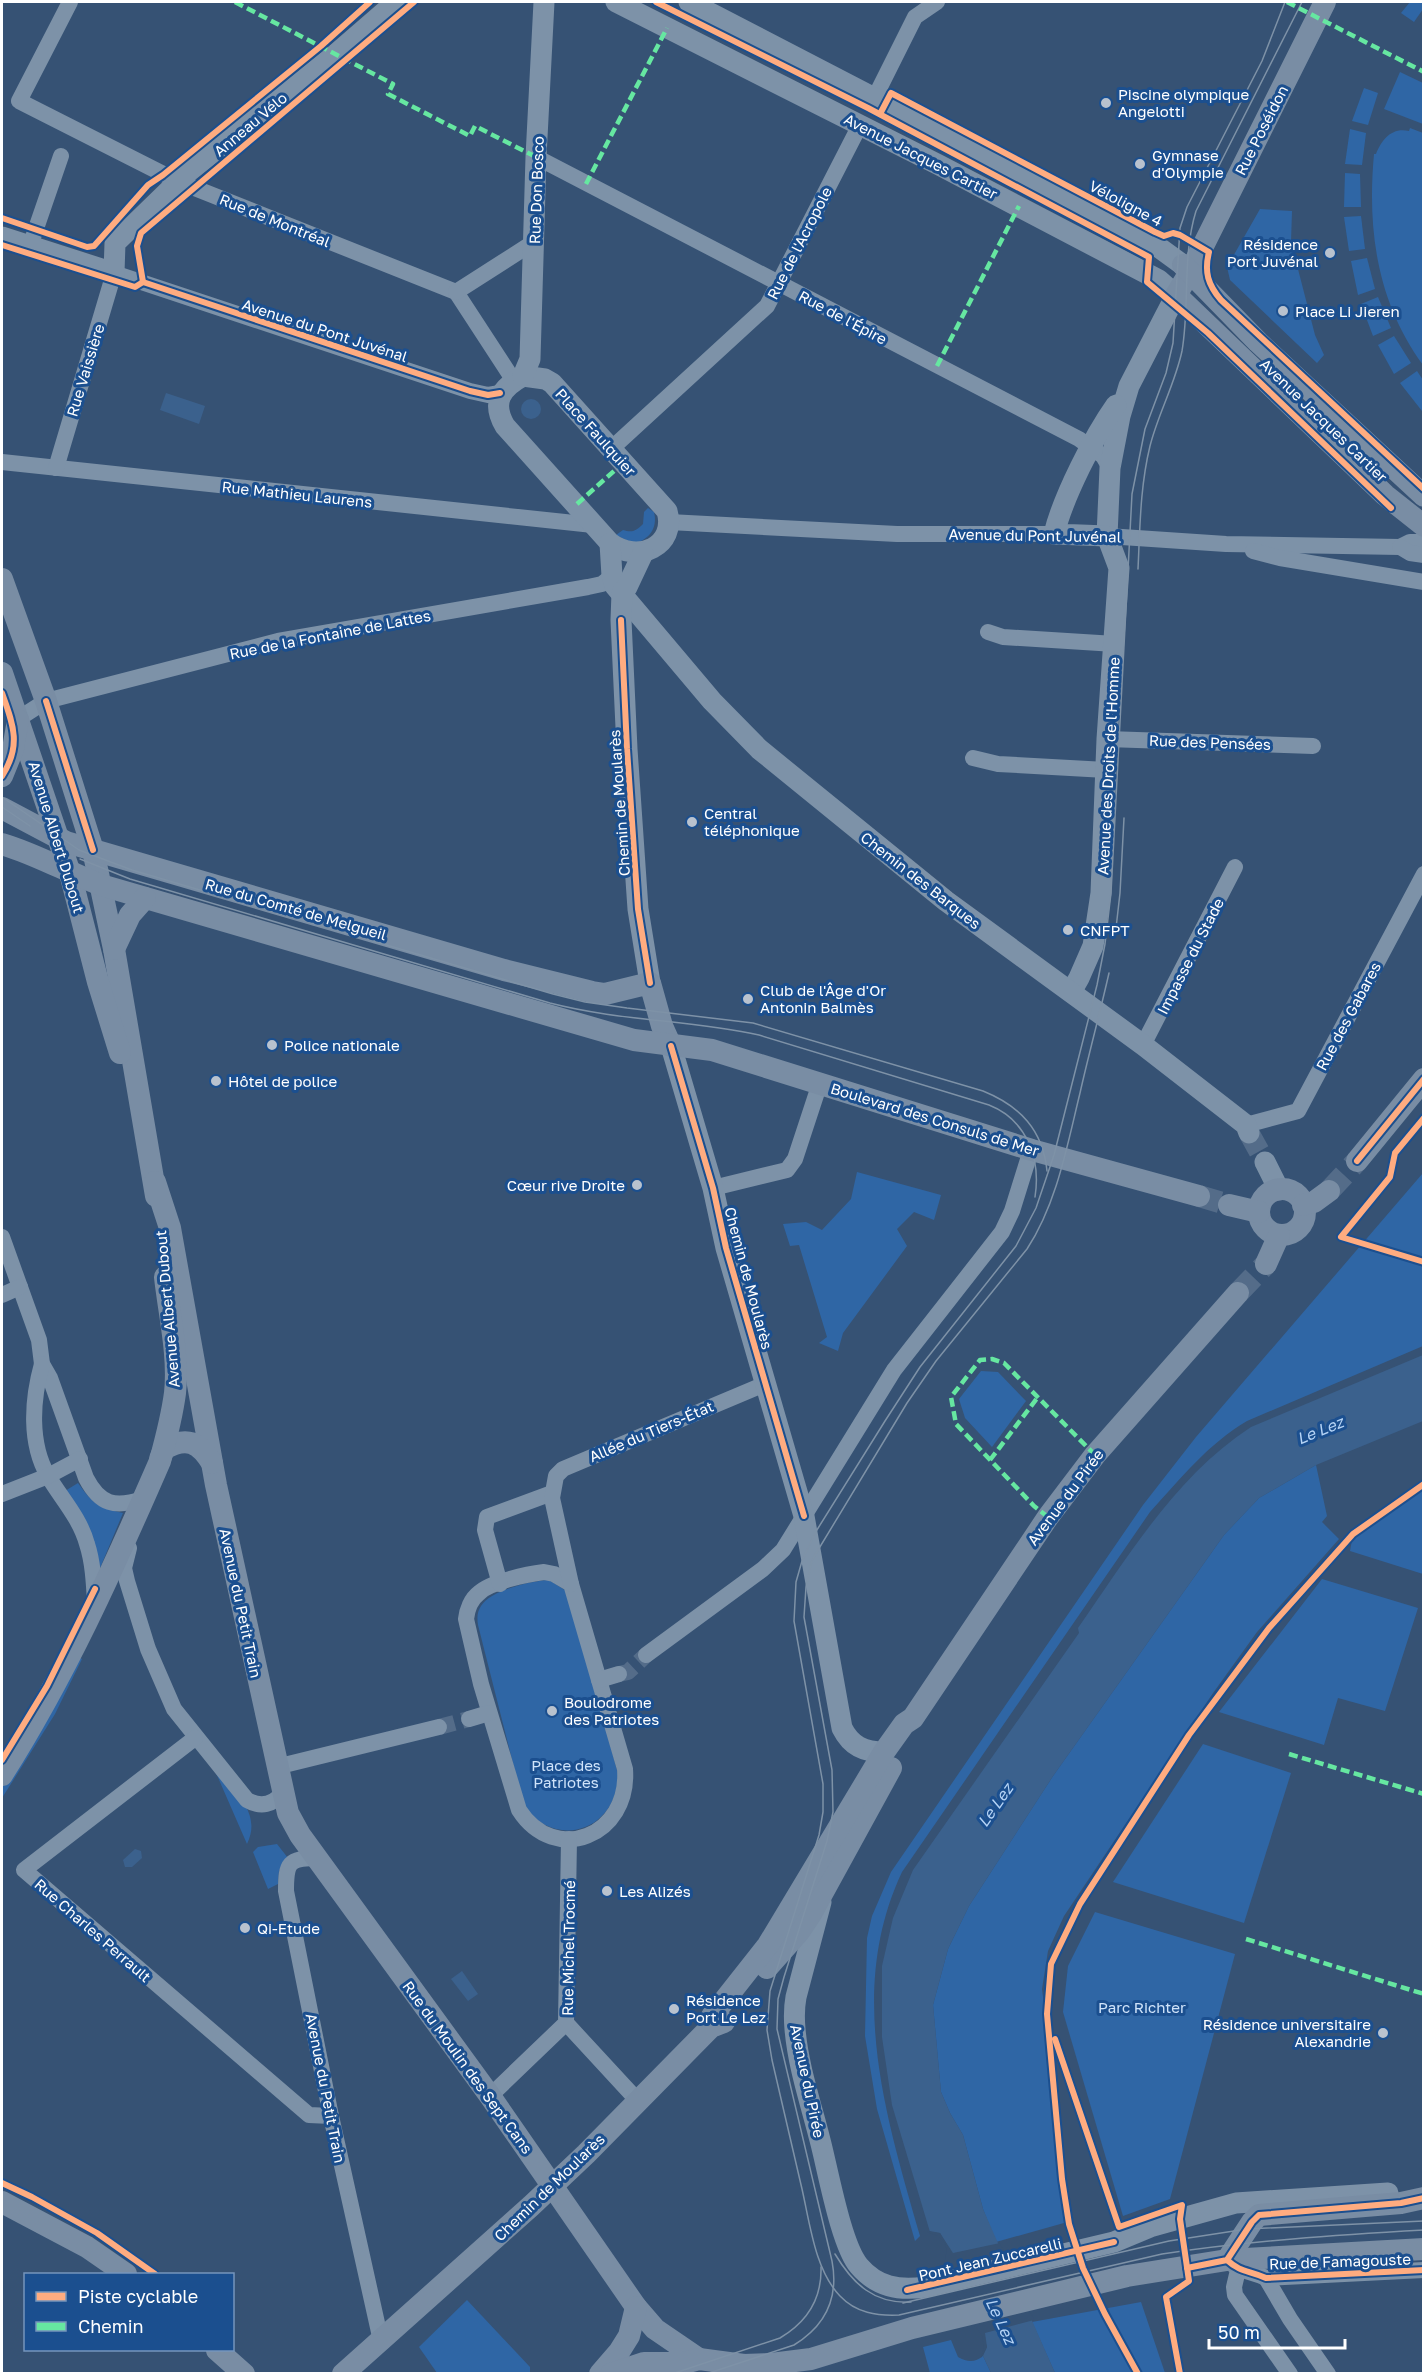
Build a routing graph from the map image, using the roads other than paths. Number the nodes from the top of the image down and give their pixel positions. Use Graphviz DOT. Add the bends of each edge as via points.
graph roads {
  1 [pos="70,2"];
  2 [pos="396,2"];
  3 [pos="544,2"];
  4 [pos="616,2"];
  5 [pos="689,2"];
  6 [pos="937,2"];
  7 [pos="1325,2"];
  8 [pos="879,88"];
  9 [pos="860,125"];
  10 [pos="61,156"];
  11 [pos="536,157"];
  12 [pos="177,181"];
  13 [pos="2,237"];
  14 [pos="534,242"];
  15 [pos="30,246"];
  16 [pos="1187,268"];
  17 [pos="114,273"];
  18 [pos="777,283"];
  19 [pos="456,292"];
  20 [pos="1176,295"];
  21 [pos="512,384"];
  22 [pos="1129,386"];
  23 [pos="1092,446"];
  24 [pos="611,449"];
  25 [pos="2,462"];
  26 [pos="56,468"];
  27 [pos="1110,468"];
  28 [pos="1424,496"];
  29 [pos="669,522"];
  30 [pos="593,525"];
  31 [pos="1424,526"];
  32 [pos="1054,534"];
  33 [pos="1107,536"];
  34 [pos="1424,542"];
  35 [pos="610,543"];
  36 [pos="1226,544"];
  37 [pos="1350,546"];
  38 [pos="1400,547"];
  39 [pos="643,553"];
  40 [pos="1424,555"];
  41 [pos="1351,570"];
  42 [pos="2,579"];
  43 [pos="1424,582"];
  44 [pos="617,584"];
  45 [pos="988,632"];
  46 [pos="1114,644"];
  47 [pos="35,671"];
  48 [pos="3,678"];
  49 [pos="46,701"];
  50 [pos="18,719"];
  51 [pos="1107,739"];
  52 [pos="1313,746"];
  53 [pos="973,758"];
  54 [pos="1106,770"];
  55 [pos="2,776"];
  56 [pos="2,808"];
  57 [pos="57,838"];
  58 [pos="2,844"];
  59 [pos="93,850"];
  60 [pos="1235,867"];
  61 [pos="70,873"];
  62 [pos="1424,874"];
  63 [pos="101,885"];
  64 [pos="145,898"];
  65 [pos="114,949"];
  66 [pos="650,983"];
  67 [pos="1071,992"];
  68 [pos="1143,1045"];
  69 [pos="671,1046"];
  70 [pos="1424,1079"];
  71 [pos="820,1083"];
  72 [pos="144,1129"];
  73 [pos="1248,1129"];
  74 [pos="1031,1150"];
  75 [pos="1357,1161"];
  76 [pos="1264,1162"];
  77 [pos="155,1182"];
  78 [pos="712,1188"];
  79 [pos="1279,1190"];
  80 [pos="1329,1191"];
  81 [pos="1199,1196"];
  82 [pos="1229,1205"];
  83 [pos="1303,1205"];
  84 [pos="1259,1212"];
  85 [pos="1279,1235"];
  86 [pos="2,1237"];
  87 [pos="1266,1263"];
  88 [pos="20,1287"];
  89 [pos="1238,1293"];
  90 [pos="2,1295"];
  91 [pos="42,1364"];
  92 [pos="765,1384"];
  93 [pos="80,1459"];
  94 [pos="160,1461"];
  95 [pos="212,1463"];
  96 [pos="48,1476"];
  97 [pos="552,1493"];
  98 [pos="2,1494"];
  99 [pos="141,1506"];
  100 [pos="804,1516"];
  101 [pos="500,1584"];
  102 [pos="571,1584"];
  103 [pos="95,1604"];
  104 [pos="646,1655"];
  105 [pos="619,1674"];
  106 [pos="599,1680"];
  107 [pos="489,1713"];
  108 [pos="913,1718"];
  109 [pos="469,1719"];
  110 [pos="439,1727"];
  111 [pos="195,1738"];
  112 [pos="884,1752"];
  113 [pos="276,1767"];
  114 [pos="2,1775"];
  115 [pos="285,1803"];
  116 [pos="569,1839"];
  117 [pos="823,1853"];
  118 [pos="318,1858"];
  119 [pos="821,1897"];
  120 [pos="566,2024"];
  121 [pos="711,2027"];
  122 [pos="489,2096"];
  123 [pos="638,2101"];
  124 [pos="331,2116"];
  125 [pos="552,2186"];
  126 [pos="1423,2194"];
  127 [pos="2,2202"];
  128 [pos="1424,2249"];
  129 [pos="1232,2265"];
  130 [pos="1424,2270"];
  131 [pos="125,2273"];
  132 [pos="1266,2278"];
  133 [pos="907,2290"];
  134 [pos="642,2315"];
  135 [pos="381,2341"];
  136 [pos="219,2351"];
  137 [pos="699,2359"];
  138 [pos="244,2373"];
  139 [pos="326,2373"];
  140 [pos="343,2373"];
  141 [pos="357,2373"];
  142 [pos="600,2373"];
  143 [pos="611,2373"];
  144 [pos="1290,2373"];
  145 [pos="1328,2373"];
  1 -- 12 [label="street, Rue de Montréal" via="19,101"];
  2 -- 12 [label="street"];
  3 -- 11 [label="street, Rue Don Bosco"];
  4 -- 9 [label="street, Avenue Jacques Cartier"];
  5 -- 8 [label="street, Avenue Jacques Cartier"];
  6 -- 8 [label="street, Rue de l'Acropole" via="915,17"];
  7 -- 16 [label="main road, Rue Poséidon"];
  8 -- 9 [label="street, Rue de l'Acropole"];
  8 -- 16 [label="street, Avenue Jacques Cartier" via="1150,241"];
  9 -- 18 [label="street, Rue de l'Acropole"];
  9 -- 20 [label="street, Avenue Jacques Cartier" via="1148,274"];
  10 -- 15 [label="street"];
  11 -- 14 [label="street, Rue Don Bosco"];
  11 -- 18 [label="street, Rue de l'Épire"];
  12 -- 17 [label="street" via="115,243"];
  12 -- 19 [label="street, Rue de Montréal"];
  13 -- 15 [label="street, Avenue du Pont Juvénal"];
  14 -- 19 [label="street"];
  14 -- 21 [label="street, Rue Don Bosco" via="530,359"];
  15 -- 17 [label="street, Avenue du Pont Juvénal"];
  16 -- 20 [label="main road, Rue Poséidon"];
  16 -- 28 [label="main road, Avenue Jacques Cartier" via="1258,342"];
  17 -- 21 [label="street, Avenue du Pont Juvénal" via="470,391 488,395"];
  17 -- 26 [label="street, Rue Vaissière"];
  18 -- 23 [label="street, Rue de l'Épire"];
  18 -- 24 [label="street, Rue de l'Acropole" via="767,306"];
  19 -- 21 [label="street"];
  20 -- 22 [label="street, Rue Poséidon"];
  20 -- 31 [label="main road, Avenue Jacques Cartier" via="1385,495"];
  21 -- 24 [label="street, Place Faulquier" via="545,379 552,383"];
  21 -- 30 [label="street" via="498,414"];
  22 -- 23 [label="street, Rue Poséidon"];
  22 -- 27 [label="street, Rue Poséidon"];
  23 -- 27 [label="street, Rue de l'Épire"];
  23 -- 32 [label="street, Rue Poséidon"];
  24 -- 29 [label="street, Place Faulquier" via="667,512"];
  25 -- 26 [label="street, Rue Mathieu Laurens"];
  26 -- 30 [label="street, Rue Mathieu Laurens"];
  27 -- 33 [label="street, Rue Poséidon"];
  29 -- 32 [label="street, Avenue du Pont Juvénal" via="897,534"];
  29 -- 39 [label="street" via="659,542"];
  30 -- 35 [label="street"];
  32 -- 33 [label="street, Avenue du Pont Juvénal"];
  33 -- 36 [label="street, Avenue du Pont Juvénal"];
  33 -- 46 [label="street, Avenue des Droits de l'Homme" via="1119,568"];
  34 -- 38 [label="street, Avenue du Pont Juvénal"];
  35 -- 39 [label="street" via="629,553"];
  35 -- 44 [label="street, Chemin de Moularès"];
  36 -- 37 [label="street, Avenue du Pont Juvénal"];
  36 -- 41 [label="street"];
  37 -- 38 [label="street, Avenue du Pont Juvénal"];
  37 -- 41 [label="street"];
  38 -- 40 [label="street, Avenue du Pont Juvénal"];
  39 -- 44 [label="street, Chemin de Moularès" via="627,587"];
  41 -- 43 [label="street"];
  42 -- 47 [label="main road"];
  44 -- 49 [label="street, Rue de la Fontaine de Lattes" via="278,641"];
  44 -- 66 [label="street, Chemin de Moularès" via="638,909"];
  44 -- 67 [label="street, Chemin des Barques" via="712,701 759,749 946,901"];
  45 -- 46 [label="street" via="1003,637"];
  46 -- 51 [label="street, Avenue des Droits de l'Homme"];
  47 -- 48 [label="main road"];
  47 -- 49 [label="main road"];
  48 -- 50 [label="main road, Avenue Albert Dubout"];
  49 -- 50 [label="street, Rue de la Fontaine de Lattes"];
  49 -- 59 [label="main road"];
  50 -- 55 [label="main road, Avenue Albert Dubout" via="13,749"];
  50 -- 57 [label="main road, Avenue Albert Dubout"];
  51 -- 52 [label="street, Rue des Pensées"];
  51 -- 54 [label="street, Avenue des Droits de l'Homme"];
  53 -- 54 [label="street" via="998,765"];
  54 -- 67 [label="street, Avenue des Droits de l'Homme" via="1103,869 1094,940"];
  56 -- 57 [label="main road, Rue du Comté de Melgueil"];
  57 -- 59 [label="main road, Rue du Comté de Melgueil"];
  57 -- 61 [label="main road, Avenue Albert Dubout"];
  58 -- 61 [label="main road, Rue du Comté de Melgueil"];
  59 -- 63 [label="main road, Avenue Albert Dubout"];
  59 -- 66 [label="main road, Rue du Comté de Melgueil" via="592,992 605,994"];
  60 -- 68 [label="street, Impasse du Stade"];
  61 -- 63 [label="main road, Rue du Comté de Melgueil"];
  61 -- 72 [label="main road, Avenue Albert Dubout" via="98,982"];
  62 -- 73 [label="street, Rue des Gabares" via="1298,1111"];
  63 -- 64 [label="main road, Rue du Comté de Melgueil"];
  63 -- 65 [label="main road, Avenue Albert Dubout"];
  64 -- 65 [label="main road" via="130,915"];
  64 -- 69 [label="main road, Rue du Comté de Melgueil" via="634,1040"];
  65 -- 72 [label="main road, Avenue Albert Dubout"];
  66 -- 69 [label="main road, Chemin de Moularès"];
  67 -- 68 [label="street, Chemin des Barques"];
  68 -- 73 [label="street, Chemin des Barques"];
  69 -- 71 [label="main road, Boulevard des Consuls de Mer" via="712,1050"];
  69 -- 78 [label="street, Chemin de Moularès"];
  70 -- 75 [label="main road"];
  71 -- 74 [label="main road, Boulevard des Consuls de Mer"];
  71 -- 78 [label="street" via="795,1160 787,1170"];
  72 -- 77 [label="main road, Avenue Albert Dubout"];
  74 -- 81 [label="main road, Boulevard des Consuls de Mer"];
  74 -- 100 [label="street" via="1002,1232 894,1370"];
  76 -- 79 [label="street"];
  77 -- 94 [label="main road, Avenue Albert Dubout" via="175,1370 170,1426"];
  77 -- 95 [label="main road, Avenue du Petit Train" via="170,1228"];
  78 -- 92 [label="street, Chemin de Moularès"];
  79 -- 83 [label="main road" via="1294,1193"];
  79 -- 84 [label="main road" via="1262,1200"];
  80 -- 83 [label="main road"];
  82 -- 84 [label="main road"];
  83 -- 85 [label="main road" via="1305,1213 1299,1227"];
  84 -- 85 [label="main road" via="1264,1227"];
  85 -- 87 [label="main road"];
  86 -- 88 [label="street"];
  88 -- 90 [label="street"];
  88 -- 91 [label="street" via="39,1340"];
  89 -- 108 [label="main road, Avenue du Pirée" via="1088,1464"];
  91 -- 93 [label="street"];
  91 -- 96 [label="street" via="33,1431"];
  92 -- 97 [label="street, Allée du Tiers-État" via="563,1469 556,1476"];
  92 -- 100 [label="street, Chemin de Moularès"];
  93 -- 96 [label="street"];
  93 -- 99 [label="street" via="94,1494 103,1500"];
  94 -- 95 [label="main road" via="164,1449 180,1442 202,1448"];
  94 -- 99 [label="main road, Avenue Albert Dubout"];
  95 -- 113 [label="main road, Avenue du Petit Train"];
  96 -- 98 [label="street"];
  96 -- 103 [label="street" via="88,1545"];
  97 -- 101 [label="street" via="487,1517 485,1530"];
  97 -- 102 [label="street"];
  99 -- 103 [label="main road, Avenue Albert Dubout"];
  99 -- 111 [label="street" via="124,1568 127,1581 155,1666 174,1709"];
  100 -- 104 [label="street" via="783,1550 763,1569"];
  100 -- 112 [label="street, Chemin de Moularès" via="842,1728 849,1741 867,1751"];
  101 -- 102 [label="street" via="544,1572"];
  101 -- 107 [label="street" via="479,1593 466,1619"];
  102 -- 106 [label="street"];
  103 -- 114 [label="main road, Avenue Albert Dubout" via="44,1706"];
  105 -- 106 [label="street"];
  106 -- 116 [label="street" via="626,1786 623,1800 603,1826 586,1836"];
  107 -- 109 [label="street"];
  107 -- 116 [label="street" via="515,1799 526,1821 546,1834"];
  108 -- 112 [label="main road, Avenue du Pirée"];
  108 -- 119 [label="main road, Avenue du Pirée" via="913,1728"];
  110 -- 113 [label="street"];
  111 -- 115 [label="street" via="247,1800"];
  111 -- 124 [label="street, Rue Charles Perrault" via="24,1870 309,2115"];
  112 -- 117 [label="main road, Avenue du Pirée"];
  113 -- 115 [label="main road, Avenue du Petit Train"];
  115 -- 118 [label="main road, Rue du Moulin des Sept Cans" via="300,1835"];
  116 -- 120 [label="street, Rue Michel Trocmé"];
  117 -- 121 [label="main road, Chemin de Moularès" via="768,1945 712,2016"];
  118 -- 122 [label="main road, Rue du Moulin des Sept Cans"];
  118 -- 124 [label="street, Avenue du Petit Train" via="305,1858 289,1866 286,1891"];
  119 -- 121 [label="main road, Chemin de Moularès" via="799,1932 723,2024"];
  119 -- 133 [label="street, Avenue du Pirée" via="796,1997 798,2048 838,2214 852,2255 874,2280"];
  120 -- 122 [label="street, Rue Michel Trocmé"];
  120 -- 123 [label="street"];
  121 -- 123 [label="main road, Chemin de Moularès"];
  122 -- 125 [label="main road, Rue du Moulin des Sept Cans"];
  123 -- 125 [label="main road, Chemin de Moularès"];
  124 -- 135 [label="street, Avenue du Petit Train"];
  125 -- 134 [label="main road, Rue du Moulin des Sept Cans"];
  125 -- 135 [label="main road, Chemin de Moularès"];
  126 -- 129 [label="main road" via="1401,2203 1259,2215"];
  126 -- 133 [label="street, Pont Jean Zuccarelli" via="1236,2203 1150,2227 1114,2242"];
  127 -- 131 [label="main road" via="87,2247"];
  128 -- 129 [label="main road"];
  129 -- 132 [label="street, Rue de Famagouste"];
  129 -- 137 [label="main road" via="1127,2276 912,2328 811,2359 744,2365"];
  129 -- 144 [label="street" via="1235,2295"];
  130 -- 132 [label="street, Rue de Famagouste"];
  132 -- 145 [label="street"];
  134 -- 137 [label="main road, Rue du Moulin des Sept Cans" via="673,2343"];
  134 -- 142 [label="main road" via="619,2352"];
  135 -- 139 [label="main road, Chemin de Moularès" via="365,2340"];
  135 -- 140 [label="main road"];
  135 -- 141 [label="main road, Chemin de Moularès" via="375,2356"];
  136 -- 138 [label="main road"];
  137 -- 143 [label="main road" via="636,2364"];
}
